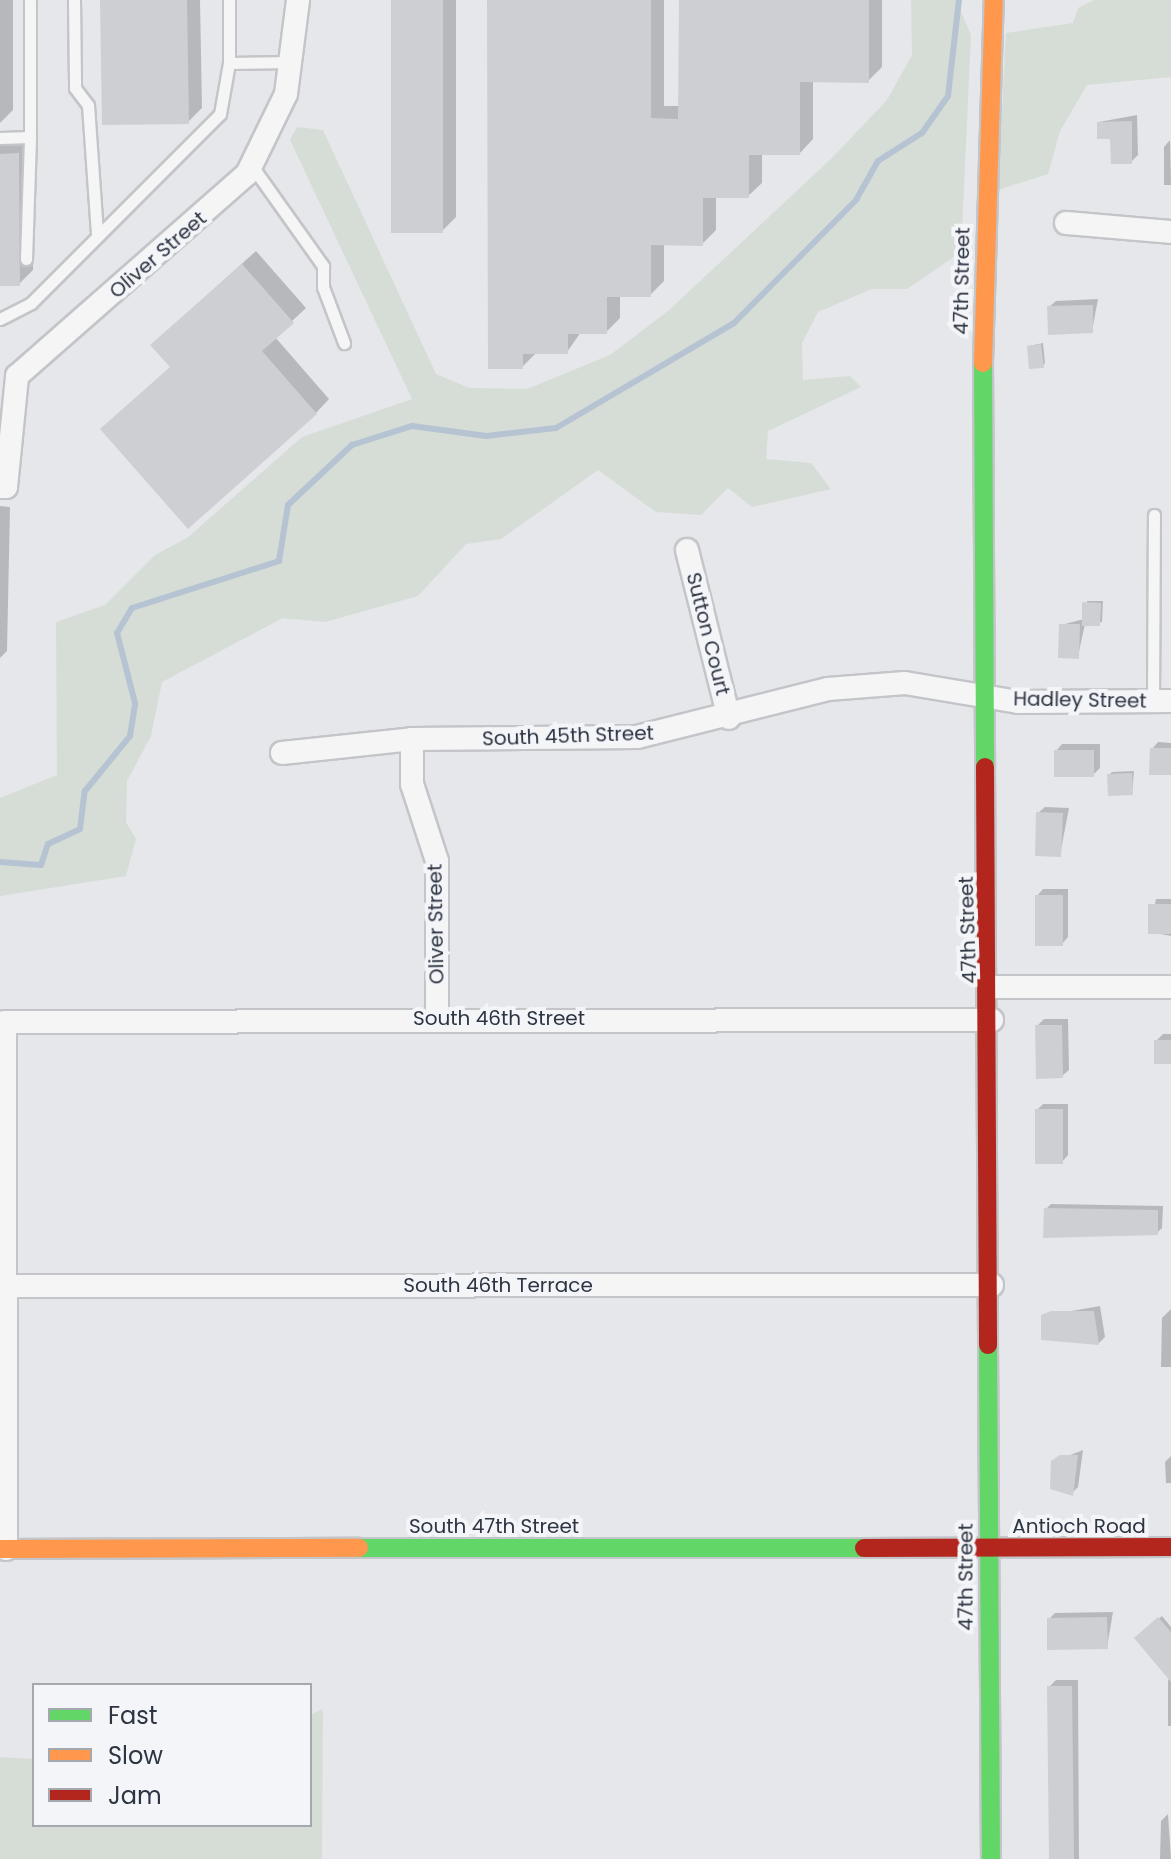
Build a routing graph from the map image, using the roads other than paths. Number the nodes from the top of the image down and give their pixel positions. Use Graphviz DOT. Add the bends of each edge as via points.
graph roads {
  1 [pos="30,0"];
  2 [pos="74,0"];
  3 [pos="229,0"];
  4 [pos="298,0"];
  5 [pos="994,0"];
  6 [pos="293,62"];
  7 [pos="229,63"];
  8 [pos="30,137"];
  9 [pos="0,138"];
  10 [pos="252,165"];
  11 [pos="1066,223"];
  12 [pos="1171,232"];
  13 [pos="97,234"];
  14 [pos="26,259"];
  15 [pos="0,319"];
  16 [pos="344,343"];
  17 [pos="0,487"];
  18 [pos="1154,515"];
  19 [pos="687,550"];
  20 [pos="990,697"];
  21 [pos="1162,701"];
  22 [pos="729,718"];
  23 [pos="412,739"];
  24 [pos="282,753"];
  25 [pos="992,987"];
  26 [pos="1171,987"];
  27 [pos="437,1018"];
  28 [pos="992,1020"];
  29 [pos="992,1285"];
  30 [pos="4,1286"];
  31 [pos="1171,1547"];
  32 [pos="987,1548"];
  33 [pos="3,1549"];
  34 [pos="991,1859"];
  1 -- 8 [label="lane"];
  2 -- 13 [label="lane" via="75,88 88,105"];
  3 -- 7 [label="lane"];
  4 -- 6 [label="street, Oliver Street"];
  5 -- 20 [label="street, 47th Street" via="983,349"];
  6 -- 7 [label="lane"];
  6 -- 10 [label="street, Oliver Street" via="286,94"];
  7 -- 13 [label="lane" via="220,114"];
  8 -- 9 [label="lane"];
  8 -- 14 [label="lane"];
  10 -- 16 [label="lane" via="323,266 323,287"];
  10 -- 17 [label="street, Oliver Street" via="17,376 6,487"];
  11 -- 12 [label="street"];
  13 -- 15 [label="lane" via="31,303"];
  18 -- 21 [label="lane"];
  19 -- 22 [label="street, Sutton Court"];
  20 -- 21 [label="street, Hadley Street"];
  20 -- 22 [label="street, South 45th Street" via="905,683 828,689"];
  20 -- 25 [label="street, 47th Street"];
  22 -- 23 [label="street, South 45th Street" via="637,737"];
  23 -- 24 [label="street, South 45th Street"];
  23 -- 27 [label="street, Oliver Street" via="412,784 437,861"];
  25 -- 26 [label="street"];
  25 -- 28 [label="street, 47th Street"];
  27 -- 28 [label="street, South 46th Street"];
  27 -- 30 [label="street, South 46th Street" via="5,1022"];
  28 -- 29 [label="street, 47th Street"];
  29 -- 30 [label="street, South 46th Terrace"];
  29 -- 32 [label="street, 47th Street"];
  30 -- 33 [label="street"];
  31 -- 32 [label="street, Antioch Road"];
  32 -- 33 [label="street, South 47th Street"];
  32 -- 34 [label="street, 47th Street"];
}
